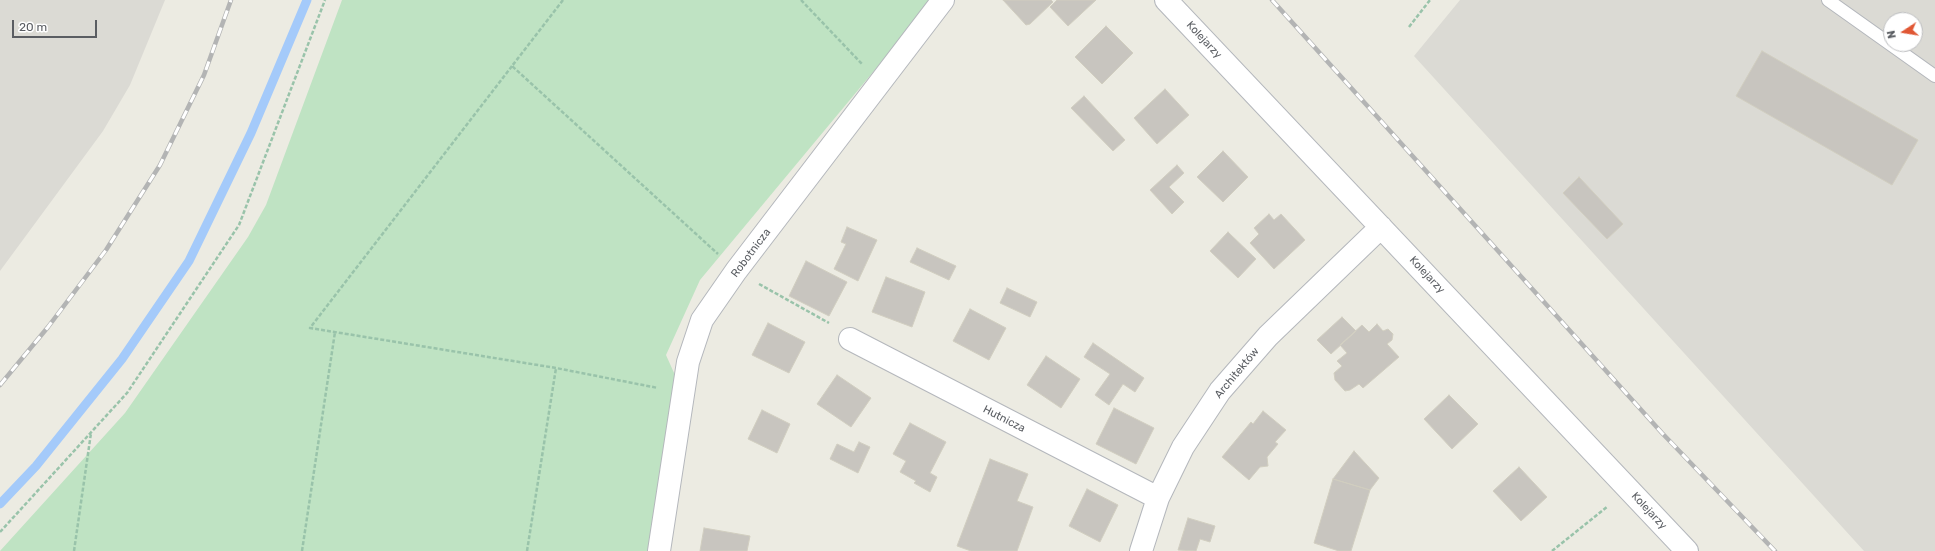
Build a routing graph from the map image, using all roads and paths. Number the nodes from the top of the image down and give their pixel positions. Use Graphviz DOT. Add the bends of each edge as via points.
graph roads {
  1 [pos="325,0"];
  2 [pos="563,0"];
  3 [pos="802,0"];
  4 [pos="943,0"];
  5 [pos="1166,0"];
  6 [pos="1430,0"];
  7 [pos="1828,0"];
  8 [pos="1409,27"];
  9 [pos="512,66"];
  10 [pos="1935,76"];
  11 [pos="880,84"];
  12 [pos="1381,227"];
  13 [pos="736,271"];
  14 [pos="335,332"];
  15 [pos="850,340"];
  16 [pos="556,368"];
  17 [pos="683,393"];
  18 [pos="90,433"];
  19 [pos="1629,490"];
  20 [pos="1158,498"];
  21 [pos="0,532"];
  22 [pos="74,551"];
  23 [pos="302,551"];
  24 [pos="527,551"];
  25 [pos="659,551"];
  26 [pos="1141,551"];
  27 [pos="1552,551"];
  28 [pos="1687,551"];
  1 -- 18 [label="path" via="239,225 127,393"];
  2 -- 9 [label="path"];
  3 -- 11 [label="path"];
  4 -- 11 [label="street, Robotnicza"];
  5 -- 12 [label="street, Kolejarzy"];
  6 -- 8 [label="path"];
  7 -- 10 [label="lane"];
  9 -- 13 [label="path"];
  9 -- 14 [label="path" via="310,328"];
  11 -- 13 [label="street, Robotnicza"];
  12 -- 19 [label="street, Kolejarzy"];
  12 -- 20 [label="street, Architektów" via="1268,336 1220,391 1183,447"];
  13 -- 15 [label="path" via="840,329"];
  13 -- 17 [label="street, Robotnicza" via="702,320 688,362"];
  14 -- 16 [label="path"];
  14 -- 23 [label="path"];
  15 -- 20 [label="street, Hutnicza"];
  16 -- 17 [label="path"];
  16 -- 24 [label="path"];
  17 -- 25 [label="street, Robotnicza"];
  18 -- 21 [label="path"];
  18 -- 22 [label="path"];
  19 -- 27 [label="path"];
  19 -- 28 [label="street, Kolejarzy"];
  20 -- 26 [label="street, Architektów"];
}
